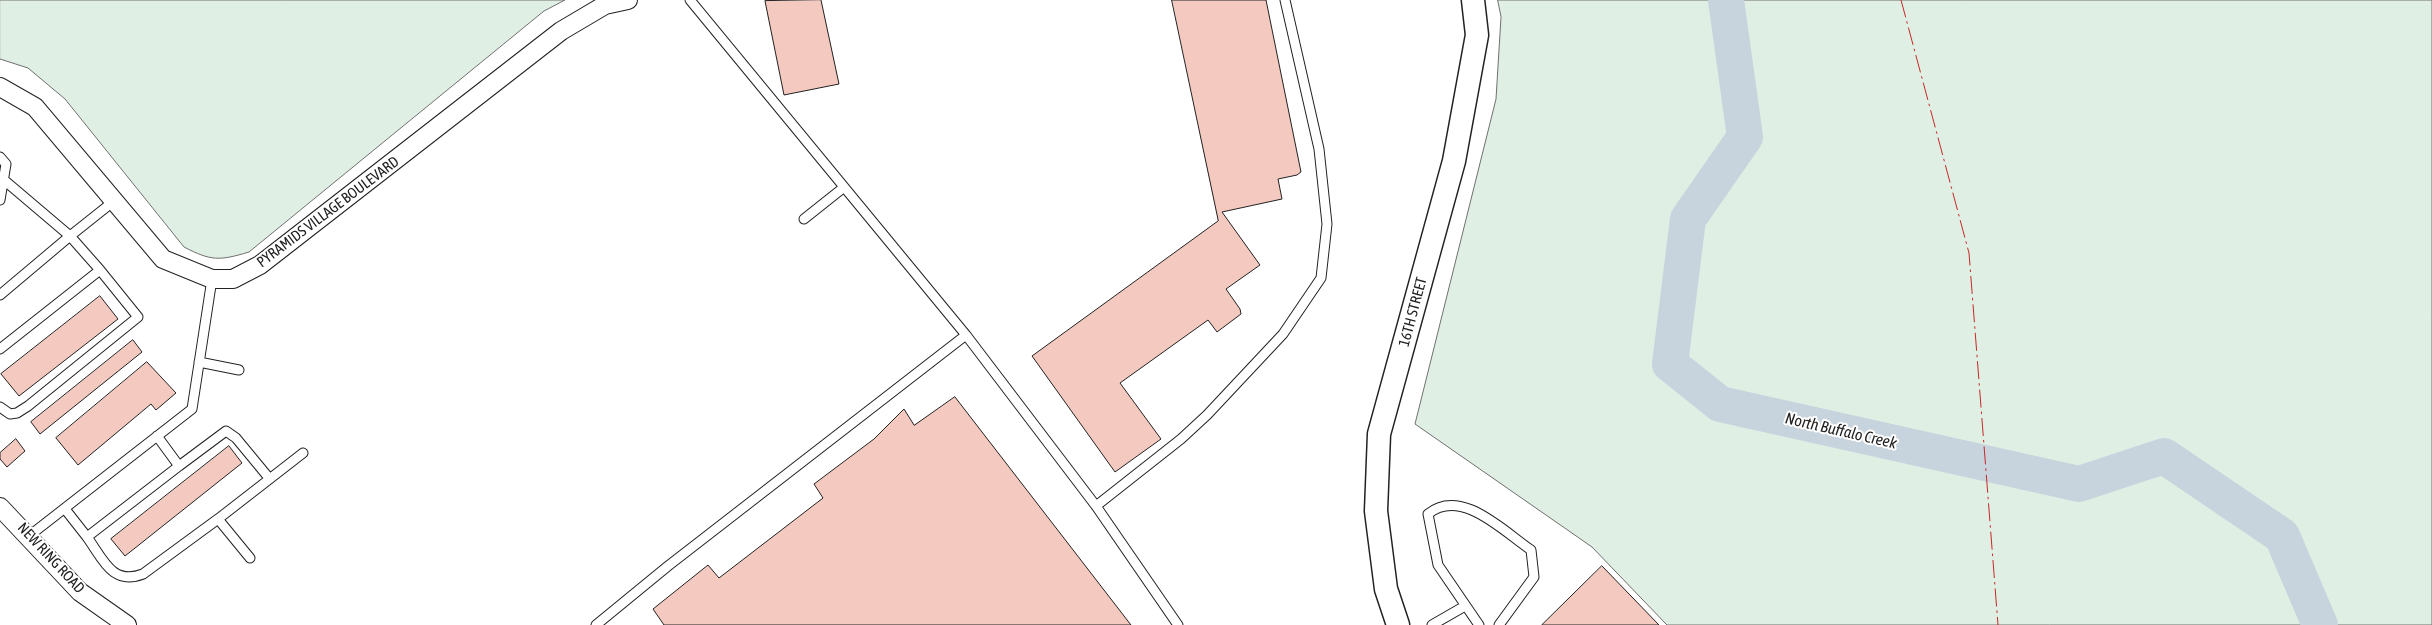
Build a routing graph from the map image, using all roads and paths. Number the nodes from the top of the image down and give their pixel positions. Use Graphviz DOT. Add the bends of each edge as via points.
graph roads {
  1 [pos="628,0"];
  2 [pos="690,0"];
  3 [pos="1284,0"];
  4 [pos="1473,0"];
  5 [pos="0,87"];
  6 [pos="0,157"];
  7 [pos="4,180"];
  8 [pos="843,188"];
  9 [pos="0,200"];
  10 [pos="114,201"];
  11 [pos="804,220"];
  12 [pos="70,236"];
  13 [pos="100,270"];
  14 [pos="212,279"];
  15 [pos="0,295"];
  16 [pos="966,335"];
  17 [pos="0,349"];
  18 [pos="199,362"];
  19 [pos="239,370"];
  20 [pos="0,407"];
  21 [pos="157,436"];
  22 [pos="303,453"];
  23 [pos="179,466"];
  24 [pos="269,478"];
  25 [pos="1096,506"];
  26 [pos="0,507"];
  27 [pos="65,509"];
  28 [pos="218,519"];
  29 [pos="29,536"];
  30 [pos="88,537"];
  31 [pos="250,558"];
  32 [pos="1465,606"];
  33 [pos="128,625"];
  34 [pos="596,625"];
  35 [pos="1178,625"];
  36 [pos="1398,625"];
  37 [pos="1432,625"];
  38 [pos="1479,625"];
  39 [pos="1499,625"];
  1 -- 14 [label="street, PYRAMIDS VILLAGE BOULEVARD" via="605,5 561,31 260,265 233,279"];
  2 -- 8 [label="lane"];
  3 -- 25 [label="lane" via="1319,149 1327,224 1321,278 1283,334 1208,414"];
  4 -- 36 [label="street, 16TH STREET" via="1477,35 1454,161 1380,434 1376,511 1386,589"];
  5 -- 10 [label="street, PYRAMIDS VILLAGE BOULEVARD" via="35,107"];
  6 -- 7 [label="lane" via="6,164"];
  7 -- 9 [label="lane"];
  7 -- 12 [label="lane"];
  8 -- 11 [label="lane"];
  8 -- 16 [label="lane"];
  10 -- 12 [label="lane"];
  10 -- 14 [label="street, PYRAMIDS VILLAGE BOULEVARD" via="163,259"];
  12 -- 13 [label="lane"];
  12 -- 15 [label="lane"];
  13 -- 17 [label="lane"];
  13 -- 20 [label="lane" via="138,317 28,406 10,414"];
  14 -- 18 [label="lane"];
  16 -- 25 [label="lane"];
  16 -- 34 [label="lane"];
  18 -- 19 [label="lane"];
  18 -- 21 [label="lane" via="192,409"];
  21 -- 23 [label="lane"];
  21 -- 27 [label="lane"];
  22 -- 24 [label="lane"];
  23 -- 24 [label="lane" via="226,431 236,438"];
  23 -- 30 [label="lane"];
  24 -- 28 [label="lane"];
  25 -- 35 [label="lane"];
  26 -- 29 [label="street, NEW RING ROAD"];
  27 -- 29 [label="lane"];
  27 -- 30 [label="lane"];
  28 -- 30 [label="lane" via="143,574 132,578 114,573"];
  28 -- 31 [label="lane"];
  29 -- 33 [label="street, NEW RING ROAD" via="80,592"];
  32 -- 37 [label="lane"];
  32 -- 38 [label="lane"];
  32 -- 39 [label="lane" via="1438,564 1428,514 1438,506 1455,504 1468,507 1531,550 1534,577"];
}
